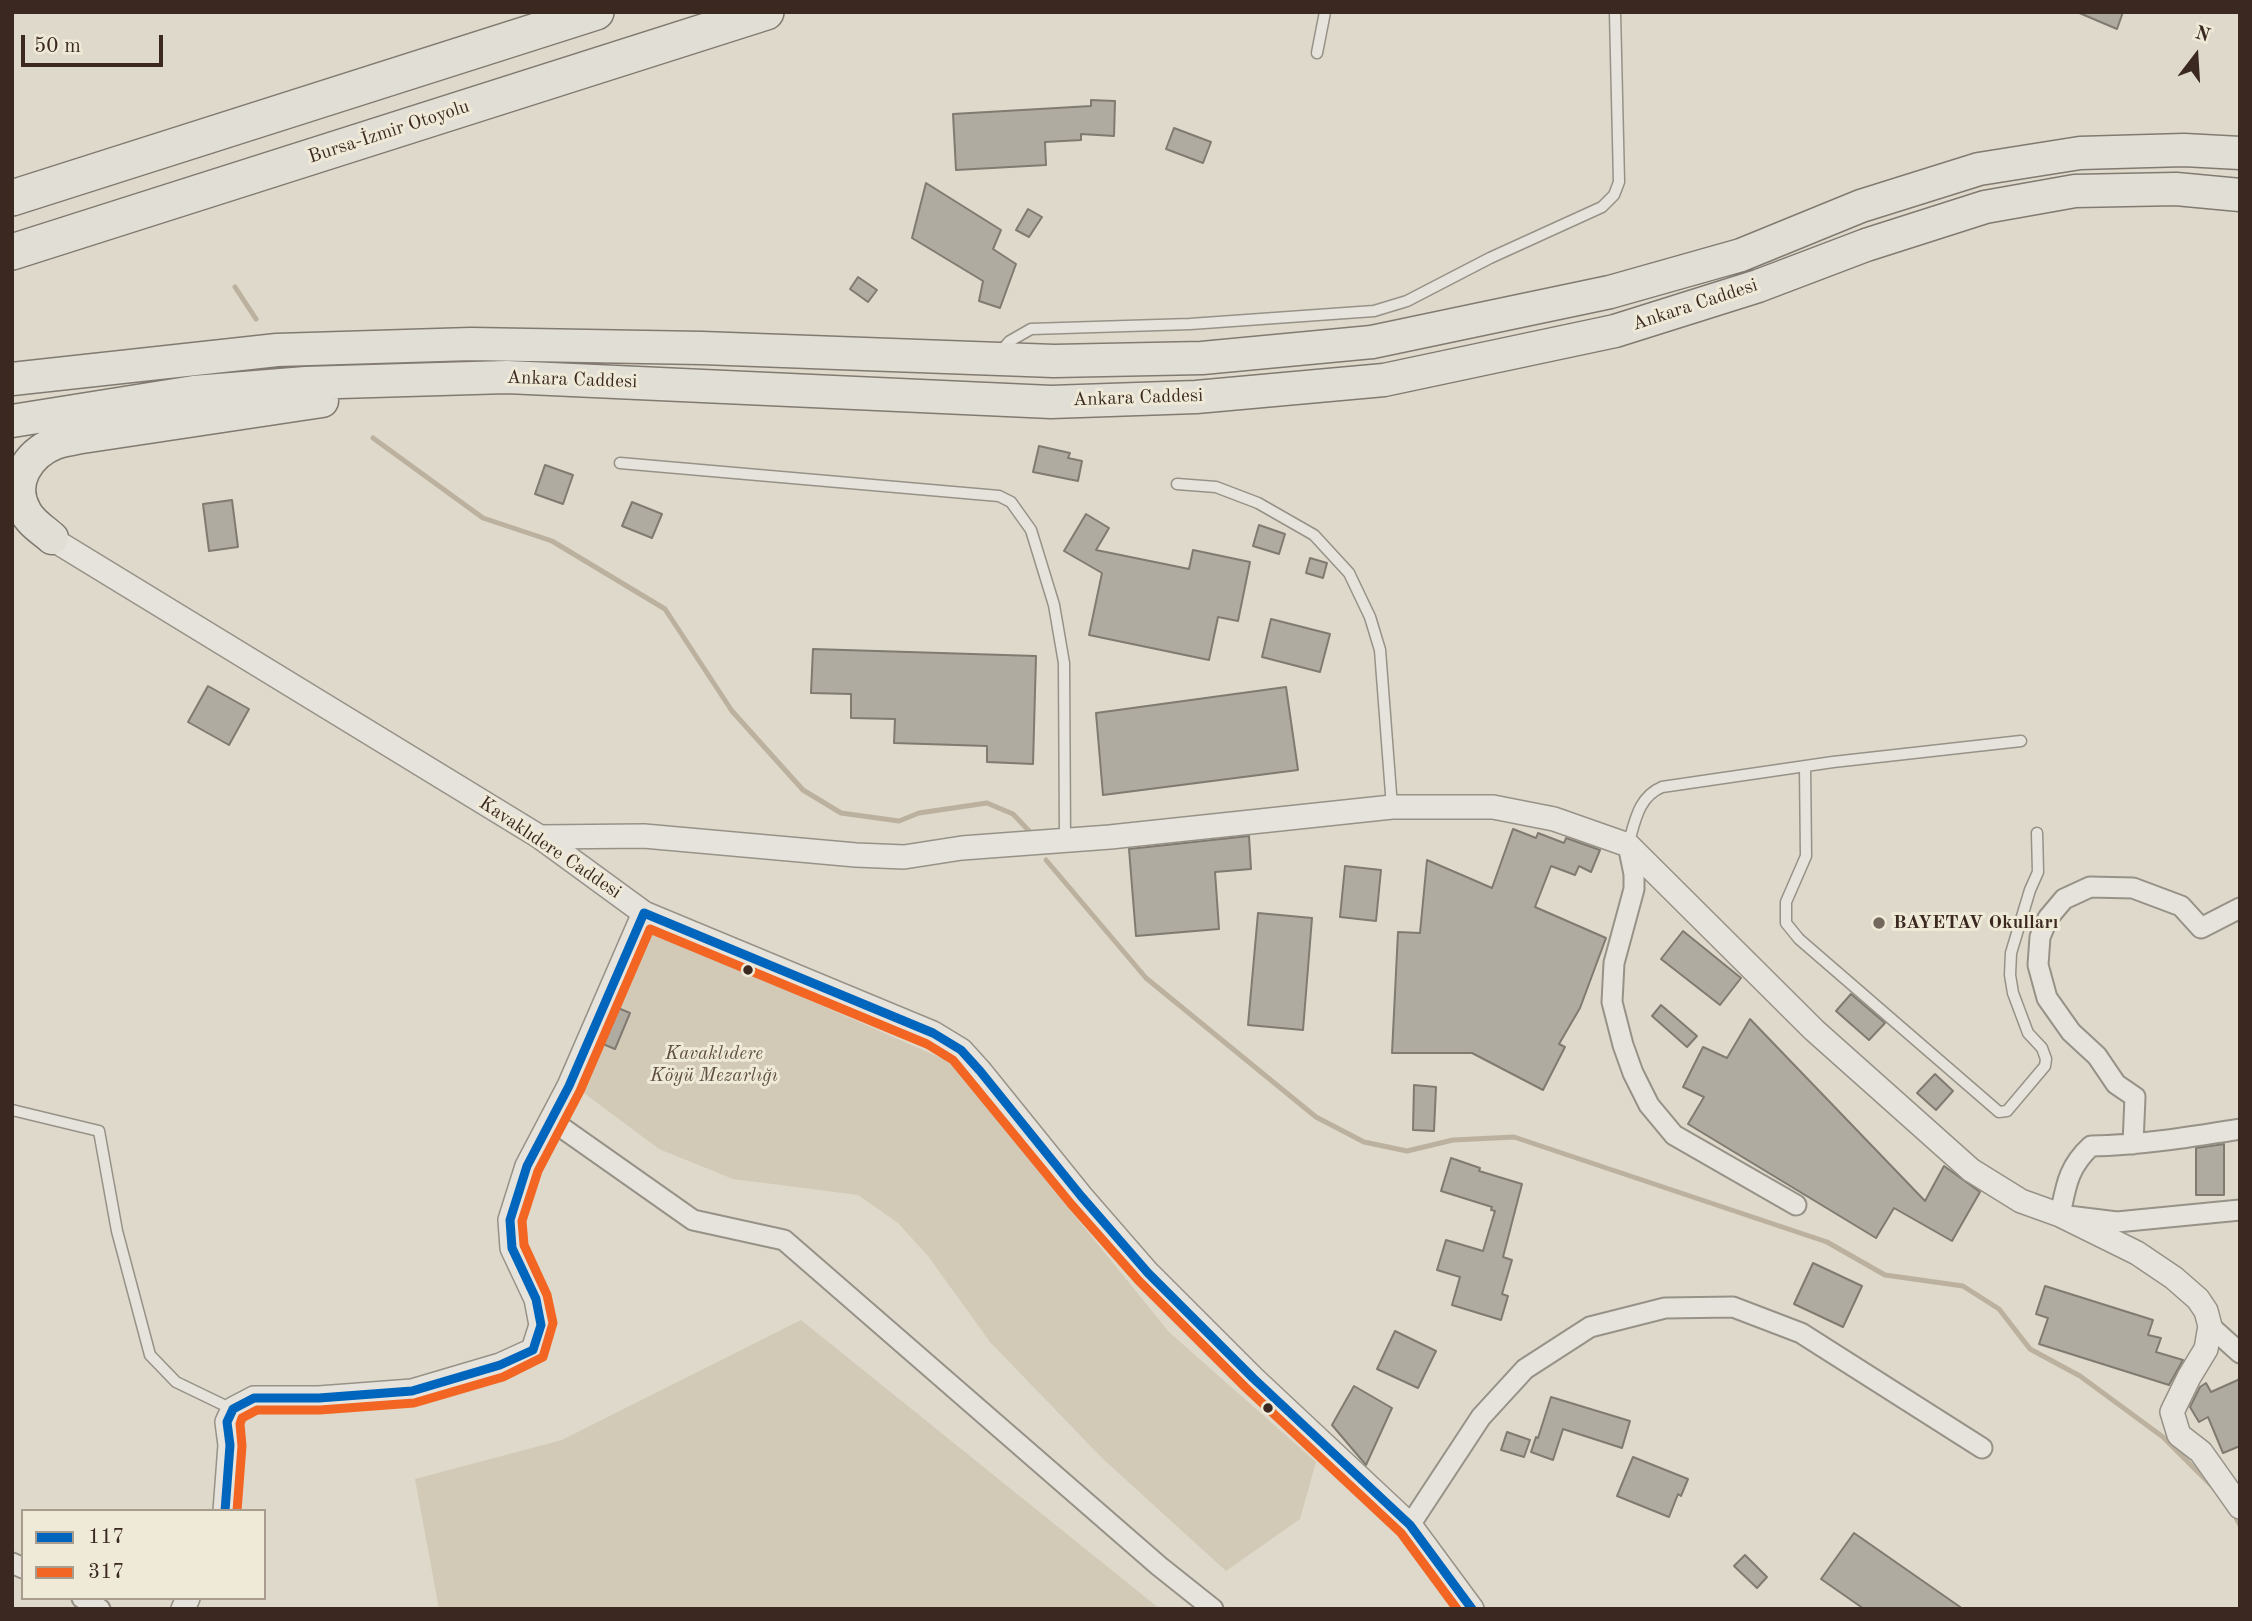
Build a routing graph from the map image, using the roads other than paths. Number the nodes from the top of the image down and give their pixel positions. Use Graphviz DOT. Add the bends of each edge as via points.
graph roads {
  1 [pos="596,12"];
  2 [pos="765,12"];
  3 [pos="1325,12"];
  4 [pos="1615,12"];
  5 [pos="1317,53"];
  6 [pos="2240,153"];
  7 [pos="2240,194"];
  8 [pos="12,198"];
  9 [pos="12,252"];
  10 [pos="994,359"];
  11 [pos="507,377"];
  12 [pos="12,379"];
  13 [pos="12,421"];
  14 [pos="620,463"];
  15 [pos="1177,484"];
  16 [pos="12,517"];
  17 [pos="52,538"];
  18 [pos="2021,741"];
  19 [pos="1805,766"];
  20 [pos="1392,807"];
  21 [pos="2037,833"];
  22 [pos="540,837"];
  23 [pos="1065,840"];
  24 [pos="1628,845"];
  25 [pos="2240,908"];
  26 [pos="644,913"];
  27 [pos="12,1110"];
  28 [pos="551,1120"];
  29 [pos="2240,1129"];
  30 [pos="2133,1144"];
  31 [pos="1796,1205"];
  32 [pos="2240,1210"];
  33 [pos="2060,1215"];
  34 [pos="2210,1326"];
  35 [pos="2240,1353"];
  36 [pos="233,1409"];
  37 [pos="1982,1448"];
  38 [pos="2240,1507"];
  39 [pos="225,1509"];
  40 [pos="1410,1525"];
  41 [pos="1213,1609"];
  42 [pos="1472,1609"];
  1 -- 8 [label="highway"];
  2 -- 9 [label="highway, Bursa-İzmir Otoyolu"];
  3 -- 5 [label="lane"];
  4 -- 10 [label="lane" via="1619,182 1602,207 1407,301 1374,311 1031,330 1010,341"];
  6 -- 10 [label="highway, Ankara Caddesi" via="2080,153 1979,169 1861,206 1728,259 1610,292 1372,342 1202,358"];
  7 -- 11 [label="highway, Ankara Caddesi" via="2176,189 2076,191 1985,207 1615,331 1384,380 1196,397 1051,402"];
  10 -- 12 [label="highway, Ankara Caddesi" via="471,344 277,350"];
  11 -- 13 [label="highway, Ankara Caddesi" via="306,383 194,392"];
  11 -- 17 [label="highway" via="54,444 31,458 19,494 24,510"];
  14 -- 23 [label="lane" via="999,496 1011,502 1031,530 1054,605 1065,663"];
  15 -- 20 [label="lane" via="1216,487 1258,503 1314,535 1349,573 1380,650"];
  16 -- 17 [label="street, Kavaklıdere Caddesi"];
  17 -- 22 [label="street, Kavaklıdere Caddesi"];
  18 -- 19 [label="lane"];
  19 -- 21 [label="lane" via="1806,856 1786,902 1786,923 1998,1112 2007,1111 2046,1059 2028,1033 2010,975 2014,942 2038,872"];
  19 -- 24 [label="lane" via="1652,791 1643,800"];
  20 -- 23 [label="street"];
  20 -- 24 [label="street" via="1493,807 1554,819"];
  22 -- 23 [label="street" via="644,836 904,857"];
  22 -- 26 [label="street, Kavaklıdere Caddesi"];
  24 -- 31 [label="street" via="1634,889 1614,963 1612,1002 1633,1073 1649,1105 1674,1135"];
  24 -- 33 [label="street" via="1747,966 1924,1130 1971,1170 2021,1201"];
  25 -- 30 [label="street" via="2201,928 2181,906 2133,888 2090,887 2064,899 2048,918 2040,937 2038,965 2047,998 2116,1084 2135,1097"];
  26 -- 28 [label="street"];
  26 -- 40 [label="street, Kavaklıdere Caddesi" via="933,1033 961,1049 1148,1273"];
  27 -- 36 [label="lane" via="99,1131 117,1231 150,1355 176,1382"];
  28 -- 36 [label="street" via="527,1166 510,1220 512,1248 536,1299 541,1325 533,1350 500,1365 412,1391 254,1398"];
  28 -- 41 [label="street" via="693,1220 784,1240"];
  29 -- 30 [label="street"];
  30 -- 33 [label="street" via="2091,1146 2077,1159"];
  32 -- 33 [label="street" via="2117,1222"];
  33 -- 34 [label="street" via="2137,1253 2174,1278 2198,1298"];
  34 -- 35 [label="street"];
  34 -- 38 [label="street" via="2206,1349 2172,1412 2179,1435 2200,1452"];
  36 -- 39 [label="street" via="227,1422"];
  37 -- 40 [label="street" via="1801,1333 1733,1307 1665,1308 1590,1327 1525,1368 1481,1417"];
  40 -- 42 [label="street, Kavaklıdere Caddesi"];
}
